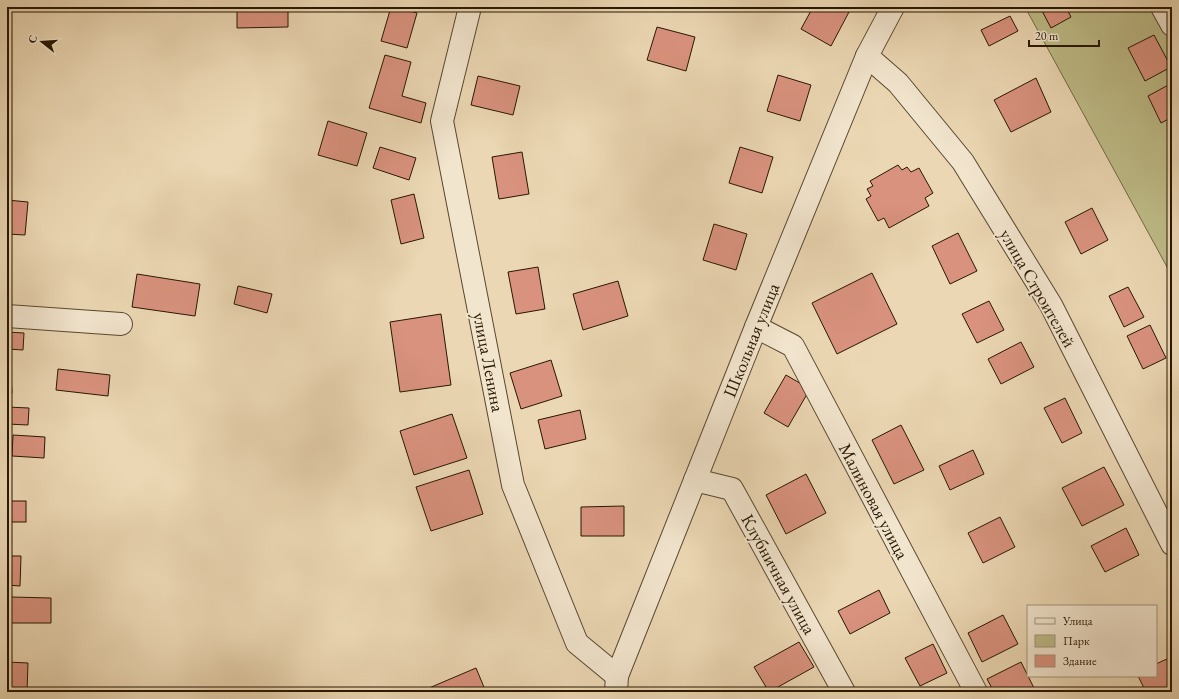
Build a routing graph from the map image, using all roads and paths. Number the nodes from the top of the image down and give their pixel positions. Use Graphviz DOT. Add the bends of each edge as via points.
graph roads {
  1 [pos="470,7"];
  2 [pos="893,7"];
  3 [pos="1162,7"];
  4 [pos="1172,25"];
  5 [pos="867,56"];
  6 [pos="7,316"];
  7 [pos="121,324"];
  8 [pos="756,327"];
  9 [pos="695,480"];
  10 [pos="1172,544"];
  11 [pos="616,684"];
  12 [pos="844,692"];
  13 [pos="976,692"];
  1 -- 11 [label="street, улица Ленина" via="442,121 513,485 577,643"];
  2 -- 5 [label="street, Школьная улица"];
  3 -- 4 [label="street"];
  5 -- 8 [label="street, Школьная улица"];
  5 -- 10 [label="street, улица Строителей" via="898,83 964,162 1051,305"];
  6 -- 7 [label="street"];
  8 -- 9 [label="street, Школьная улица"];
  8 -- 13 [label="street, Малиновая улица" via="793,346"];
  9 -- 11 [label="street, Школьная улица"];
  9 -- 12 [label="street, Клубничная улица" via="732,490"];
}
